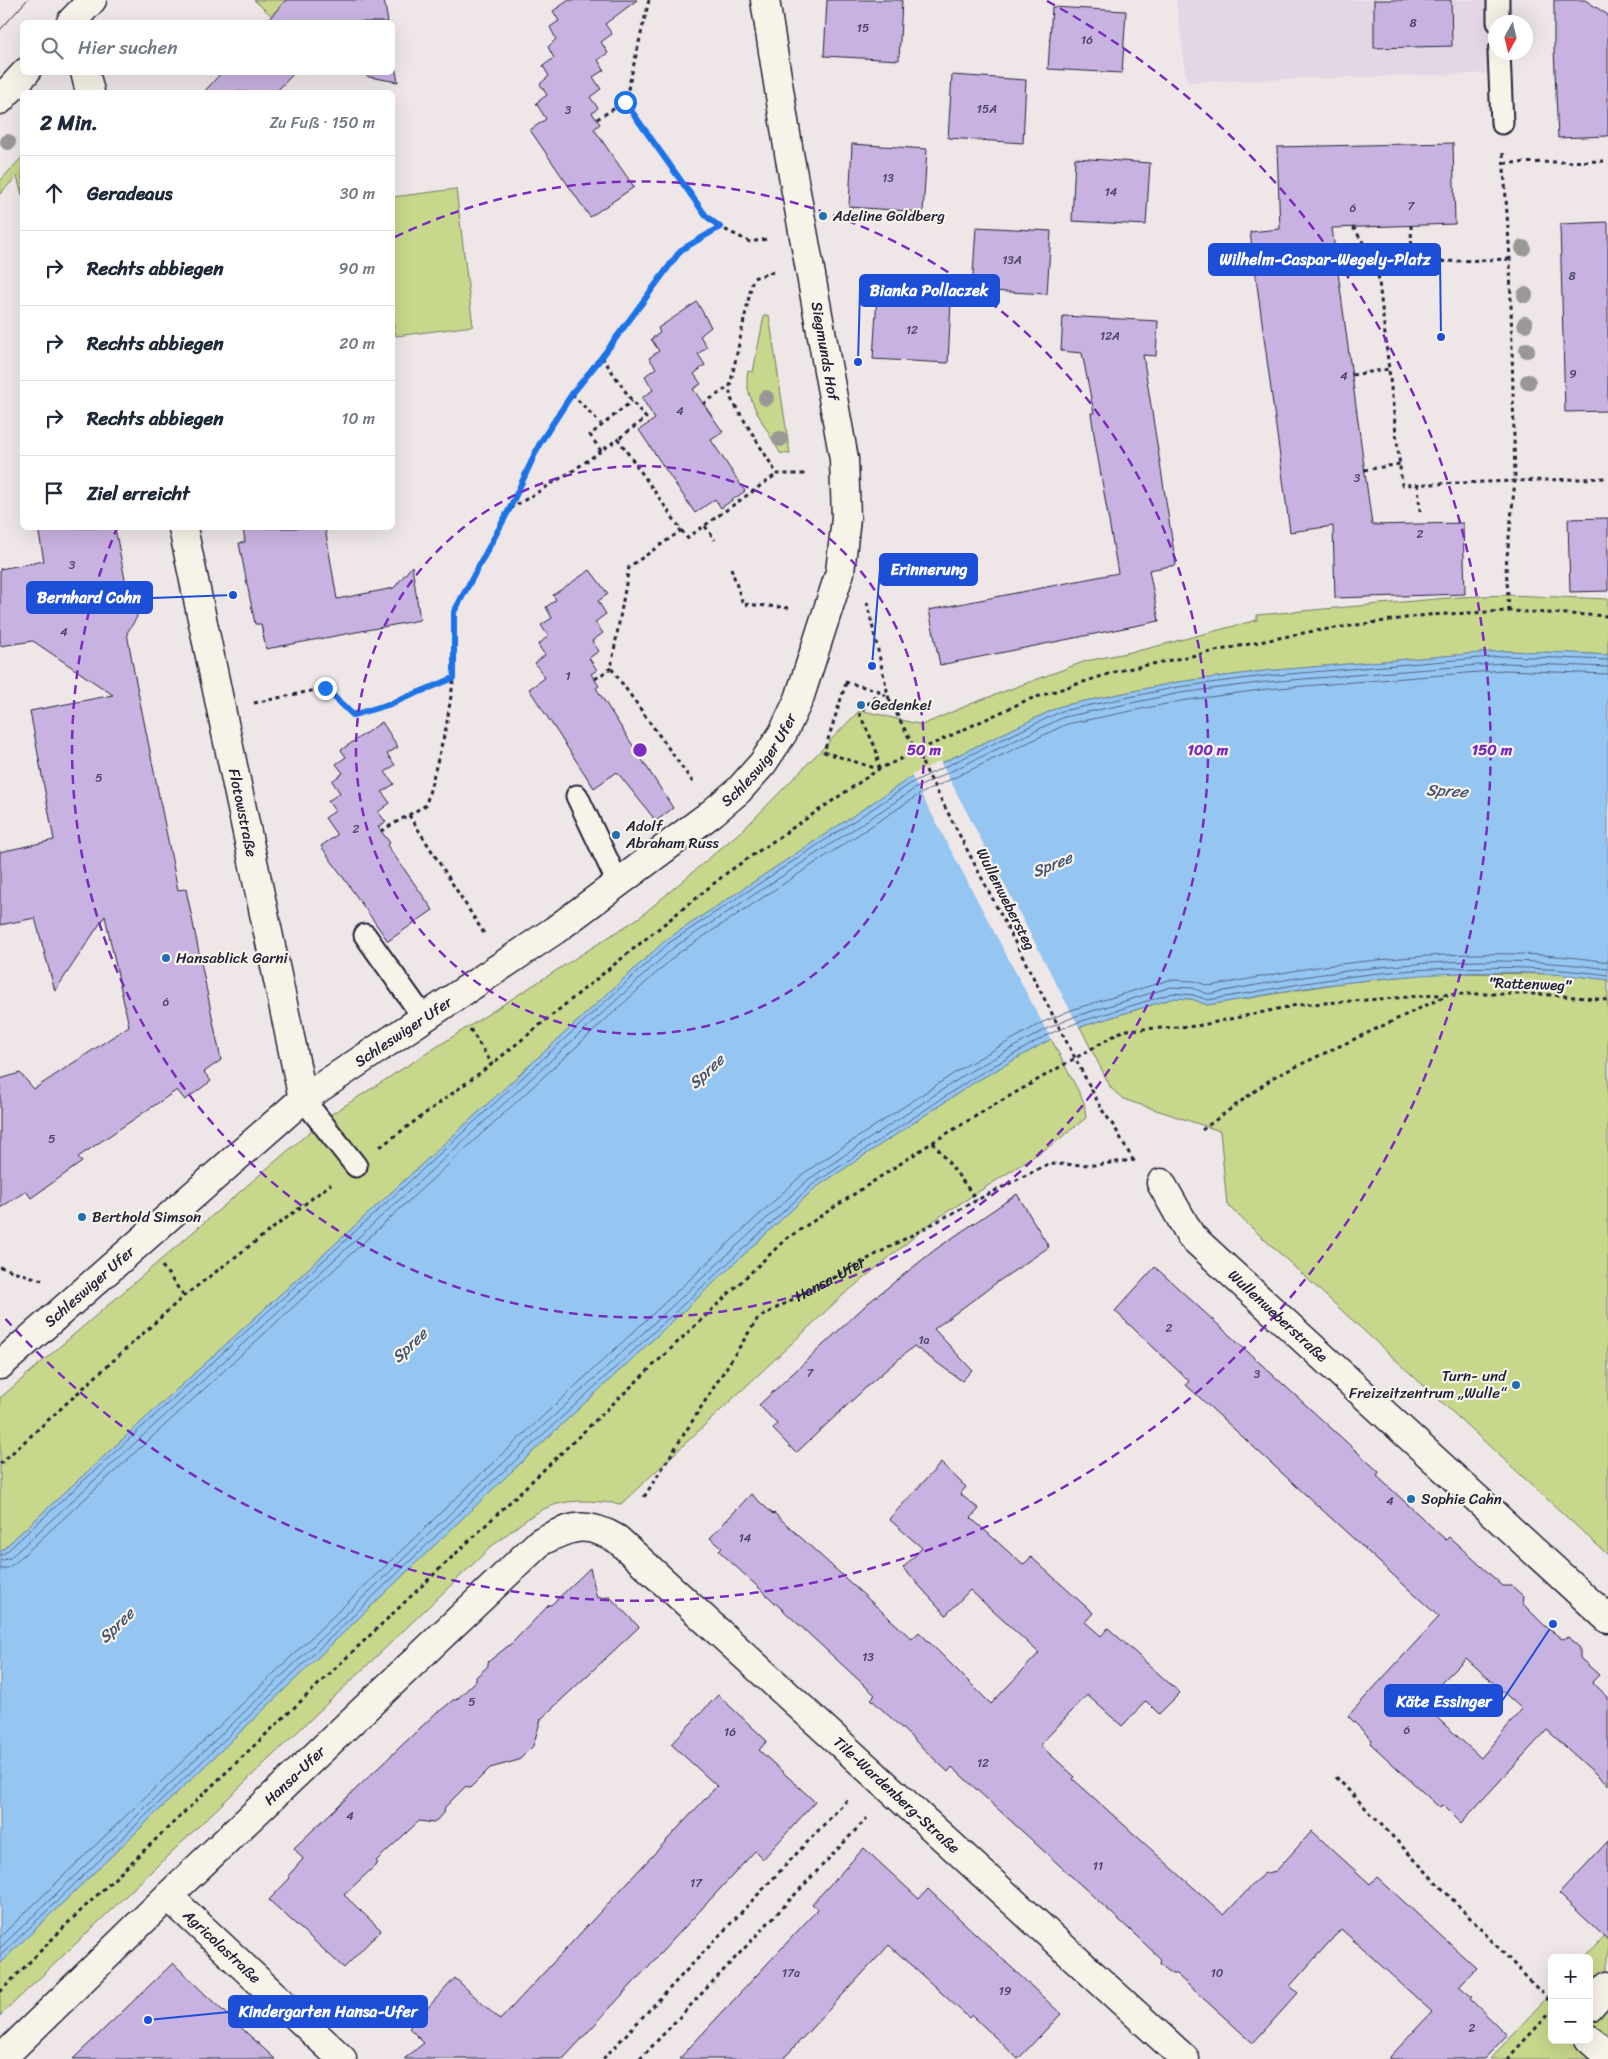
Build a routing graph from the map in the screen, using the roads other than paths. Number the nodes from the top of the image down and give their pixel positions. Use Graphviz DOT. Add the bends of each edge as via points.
graph roads {
  1 [pos="92,0"];
  2 [pos="765,0"];
  3 [pos="1498,0"];
  4 [pos="1498,15"];
  5 [pos="73,20"];
  6 [pos="1499,60"];
  7 [pos="23,75"];
  8 [pos="86,75"];
  9 [pos="90,90"];
  10 [pos="0,100"];
  11 [pos="1502,123"];
  12 [pos="183,530"];
  13 [pos="799,698"];
  14 [pos="577,796"];
  15 [pos="618,883"];
  16 [pos="365,936"];
  17 [pos="424,1018"];
  18 [pos="303,1099"];
  19 [pos="356,1166"];
  20 [pos="1162,1183"];
  21 [pos="0,1365"];
  22 [pos="605,1532"];
  23 [pos="1608,1619"];
  24 [pos="168,1896"];
  25 [pos="1608,1986"];
  26 [pos="1593,2002"];
  27 [pos="1593,2043"];
  28 [pos="1608,2056"];
  29 [pos="1,2059"];
  30 [pos="342,2059"];
  31 [pos="1185,2059"];
  1 -- 5 [label="street"];
  2 -- 13 [label="street, Siegmunds Hof" via="844,458 846,518 840,572"];
  3 -- 4 [label="lane"];
  6 -- 11 [label="lane"];
  7 -- 10 [label="street"];
  8 -- 9 [label="street"];
  12 -- 18 [label="street, Flotowstraße"];
  13 -- 15 [label="street, Schleswiger Ufer" via="763,763 739,790"];
  14 -- 15 [label="lane"];
  15 -- 17 [label="street, Schleswiger Ufer" via="555,930"];
  16 -- 17 [label="lane"];
  17 -- 18 [label="street, Schleswiger Ufer"];
  18 -- 19 [label="lane"];
  18 -- 21 [label="street, Schleswiger Ufer"];
  20 -- 23 [label="street, Wullenweberstraße" via="1191,1236"];
  22 -- 24 [label="street, Hansa-Ufer" via="582,1527 564,1530 540,1542"];
  22 -- 31 [label="street, Tile-Wardenberg-Straße" via="617,1539"];
  24 -- 29 [label="street, Hansa-Ufer"];
  24 -- 30 [label="street, Agricolastraße"];
  25 -- 26 [label="street"];
  27 -- 28 [label="street"];
}
